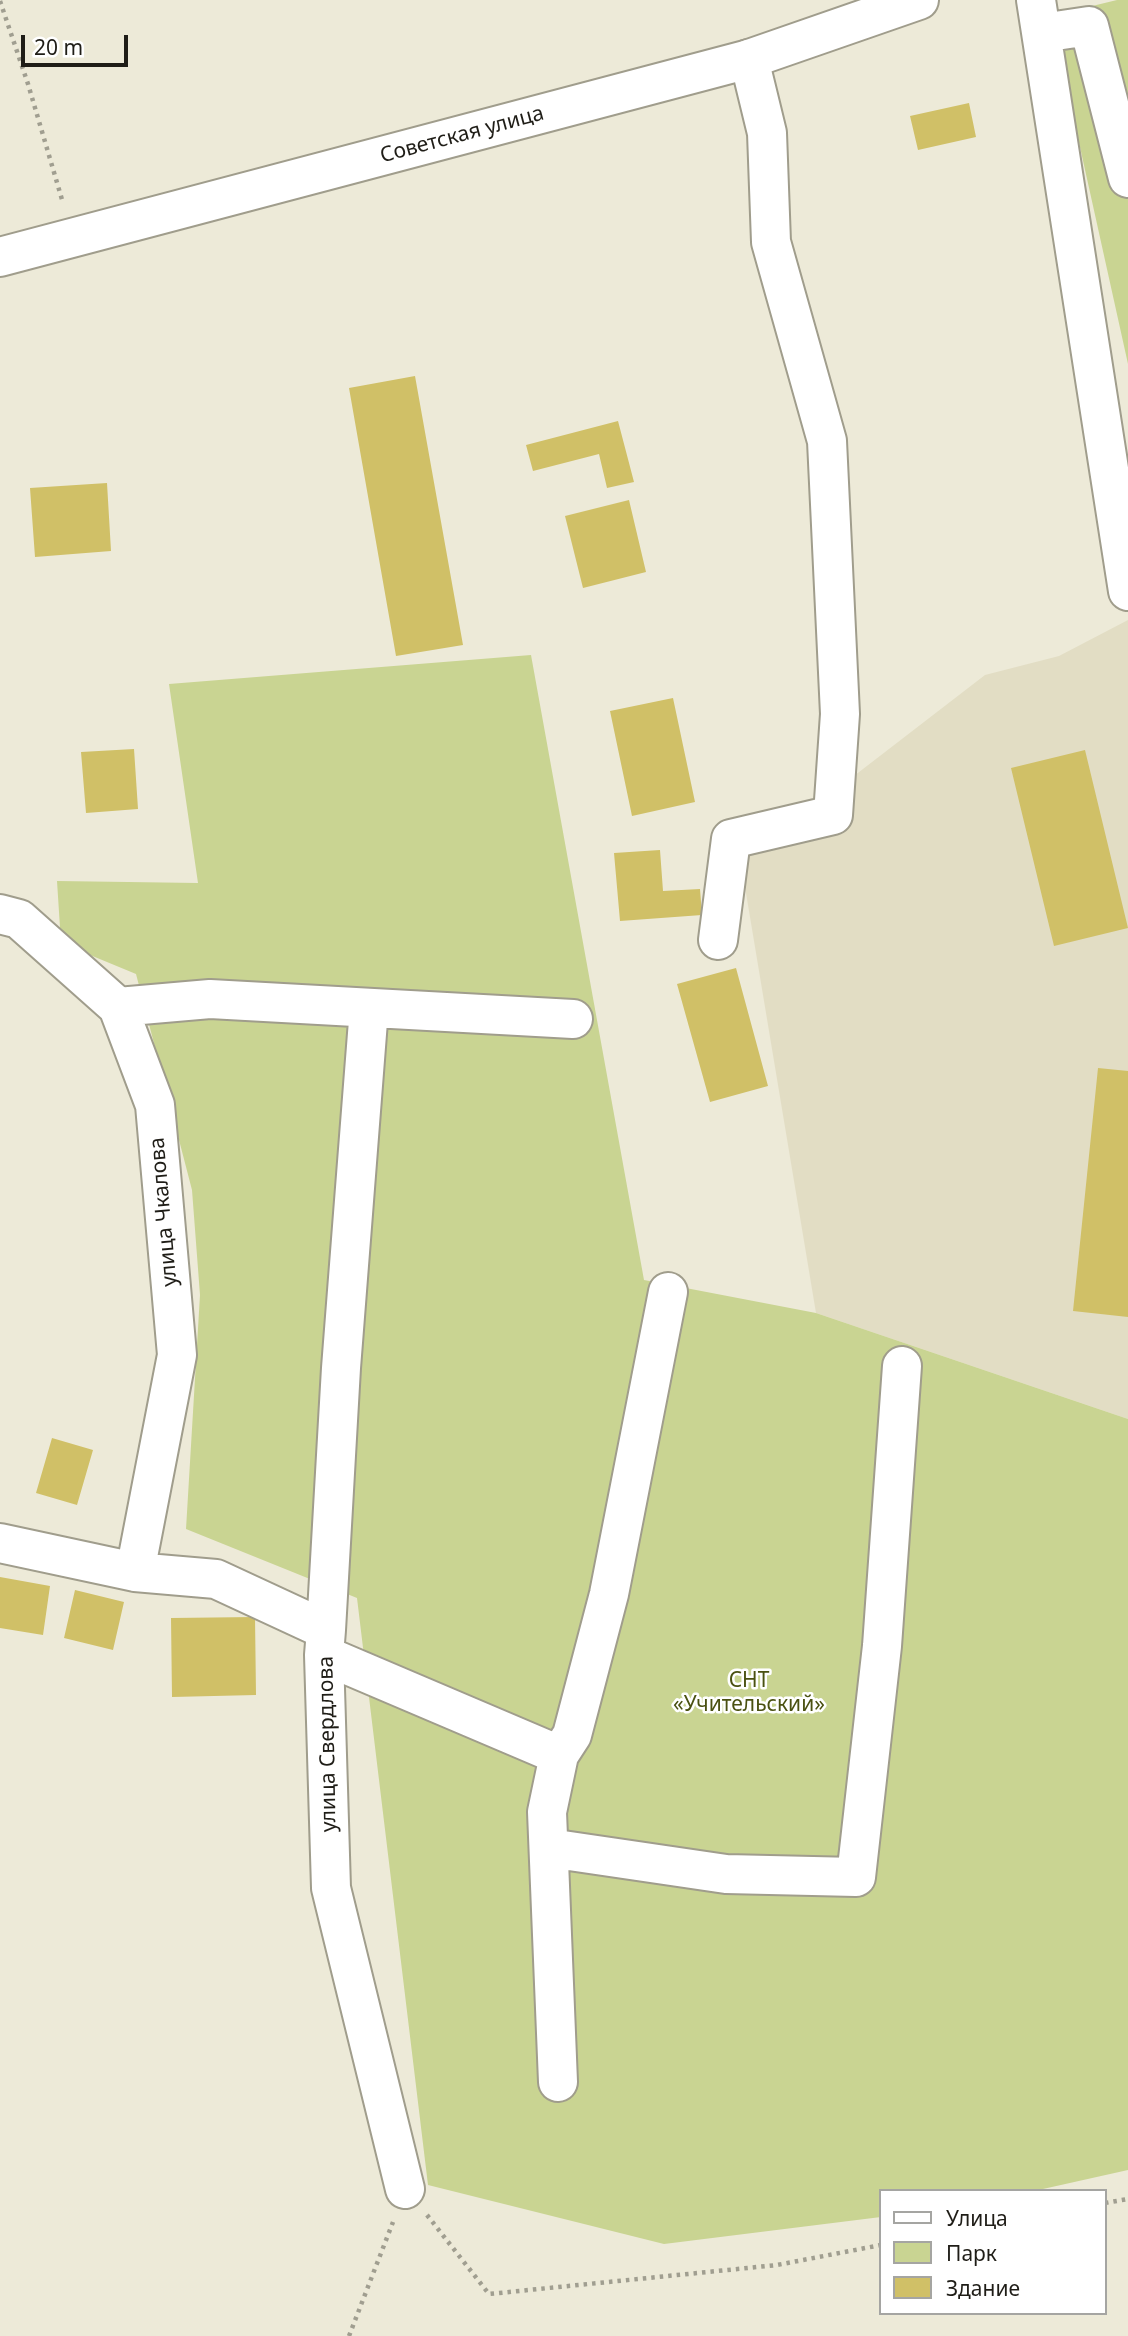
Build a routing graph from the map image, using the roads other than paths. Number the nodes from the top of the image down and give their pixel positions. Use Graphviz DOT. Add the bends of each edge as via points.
graph roads {
  1 [pos="919,0"];
  2 [pos="1039,17"];
  3 [pos="749,60"];
  4 [pos="1128,178"];
  5 [pos="0,257"];
  6 [pos="1128,591"];
  7 [pos="0,914"];
  8 [pos="718,940"];
  9 [pos="118,1007"];
  10 [pos="369,1008"];
  11 [pos="573,1019"];
  12 [pos="668,1292"];
  13 [pos="902,1366"];
  14 [pos="0,1543"];
  15 [pos="135,1572"];
  16 [pos="325,1643"];
  17 [pos="559,1755"];
  18 [pos="549,1848"];
  19 [pos="558,2082"];
  20 [pos="405,2189"];
  1 -- 3 [label="street, Советская улица"];
  2 -- 4 [label="street" via="1090,26"];
  2 -- 6 [label="street"];
  3 -- 5 [label="street, Советская улица"];
  3 -- 8 [label="street" via="767,133 771,242 827,441 840,713 833,815 731,839"];
  7 -- 9 [label="street, улица Чкалова" via="19,919"];
  9 -- 10 [label="street" via="210,999"];
  9 -- 15 [label="street, улица Чкалова" via="155,1105 177,1355"];
  10 -- 11 [label="street"];
  10 -- 16 [label="street"];
  12 -- 17 [label="street" via="609,1594 572,1735"];
  13 -- 18 [label="street" via="882,1646 856,1877 726,1874"];
  14 -- 15 [label="street, улица Свердлова"];
  15 -- 16 [label="street, улица Свердлова" via="216,1579"];
  16 -- 17 [label="street"];
  16 -- 20 [label="street, улица Свердлова" via="331,1888"];
  17 -- 18 [label="street" via="547,1812"];
  18 -- 19 [label="street"];
}
